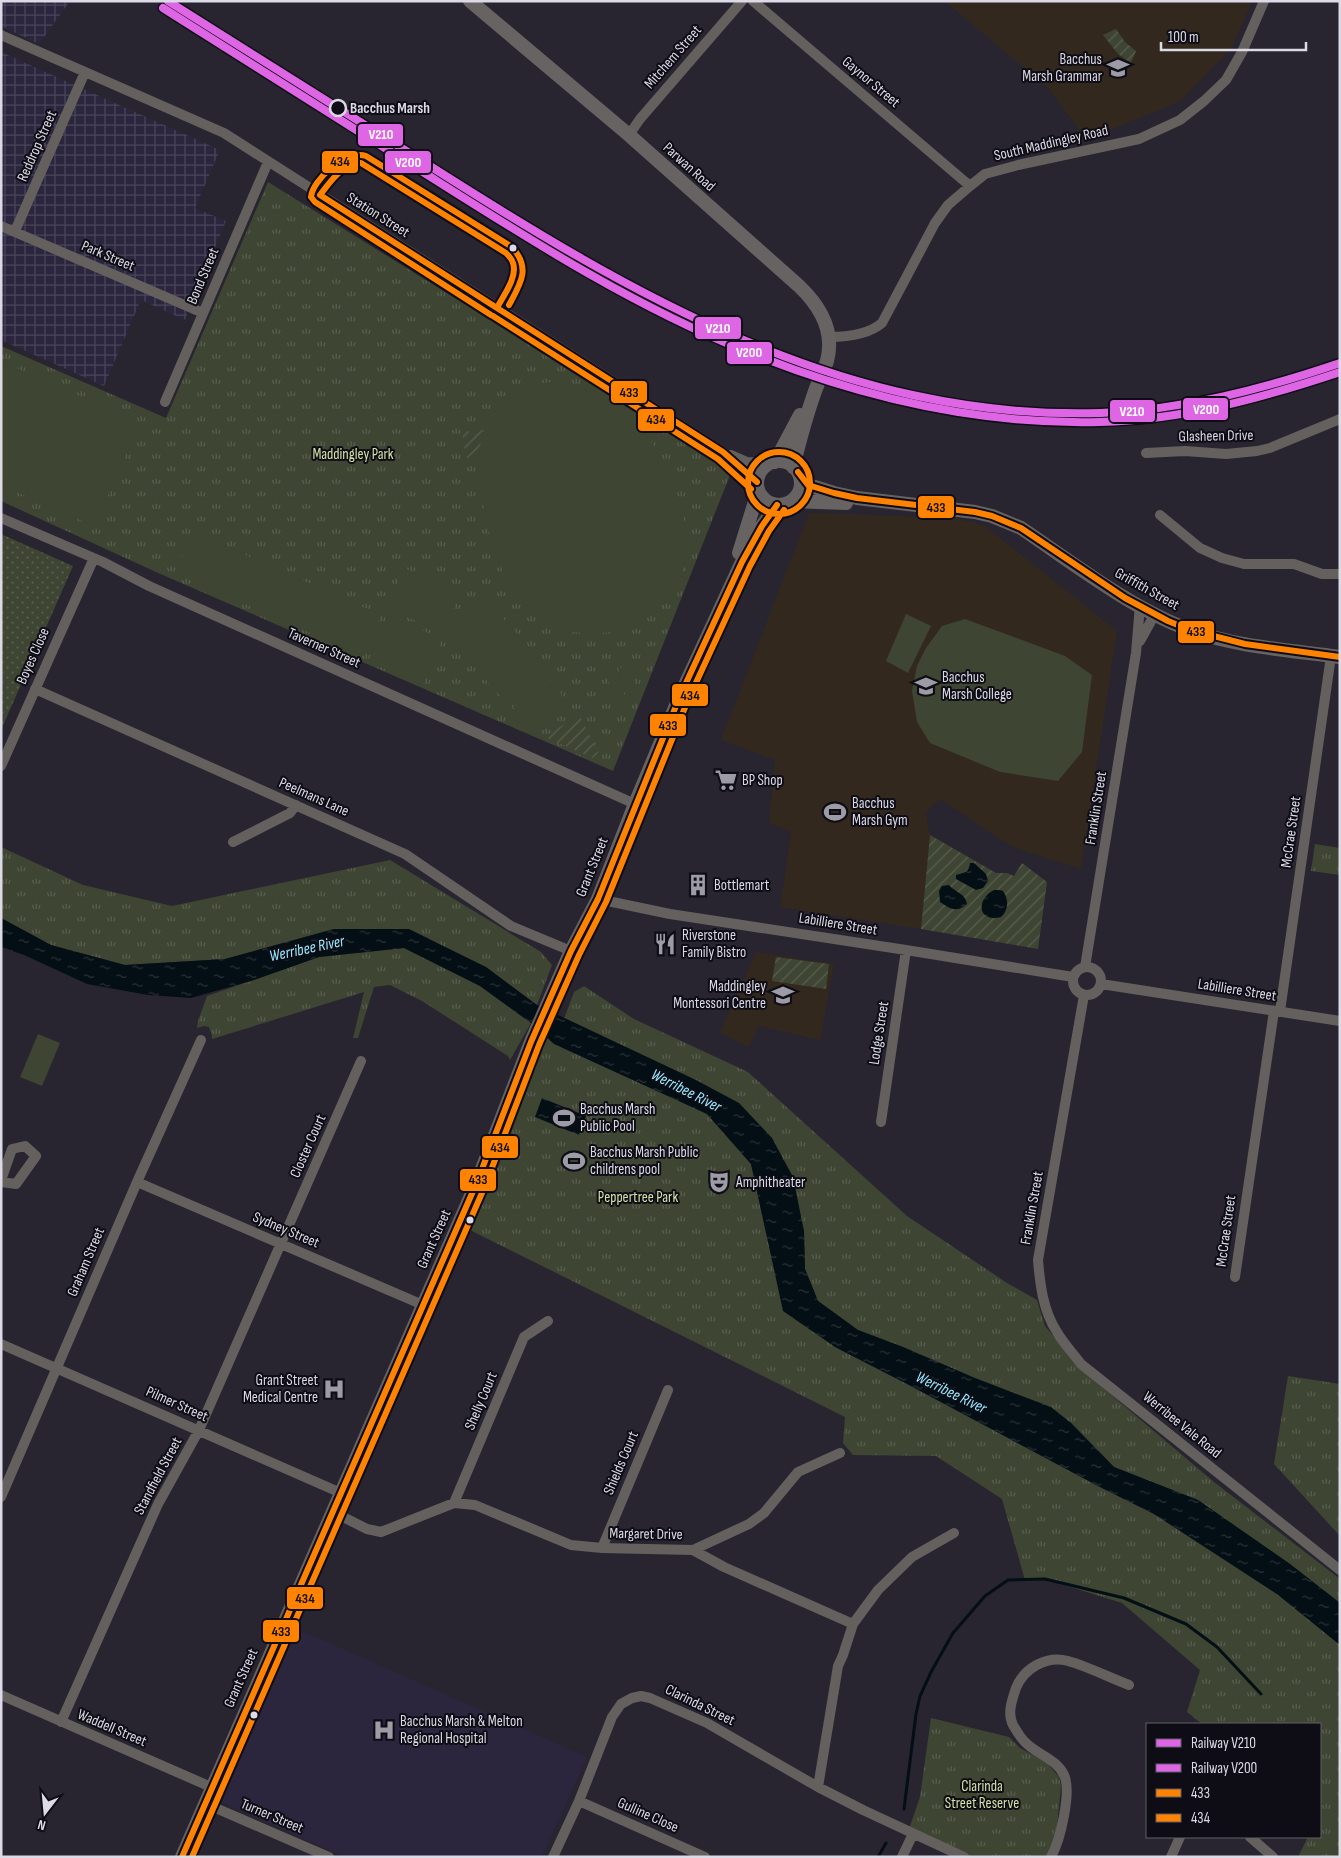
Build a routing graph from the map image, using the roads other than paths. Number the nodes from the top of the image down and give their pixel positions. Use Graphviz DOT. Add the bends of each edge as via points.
graph roads {
  1 [pos="470,1"];
  2 [pos="742,1"];
  3 [pos="753,1"];
  4 [pos="1264,1"];
  5 [pos="1,35"];
  6 [pos="85,72"];
  7 [pos="629,135"];
  8 [pos="268,162"];
  9 [pos="970,186"];
  10 [pos="1,226"];
  11 [pos="15,231"];
  12 [pos="203,313"];
  13 [pos="829,337"];
  14 [pos="816,386"];
  15 [pos="165,402"];
  16 [pos="1340,419"];
  17 [pos="723,452"];
  18 [pos="1146,453"];
  19 [pos="772,462"];
  20 [pos="795,469"];
  21 [pos="758,487"];
  22 [pos="792,501"];
  23 [pos="777,505"];
  24 [pos="954,509"];
  25 [pos="1160,515"];
  26 [pos="1,518"];
  27 [pos="94,558"];
  28 [pos="1340,574"];
  29 [pos="721,604"];
  30 [pos="1140,605"];
  31 [pos="1155,614"];
  32 [pos="1136,653"];
  33 [pos="1335,657"];
  34 [pos="35,689"];
  35 [pos="1,766"];
  36 [pos="635,804"];
  37 [pos="296,805"];
  38 [pos="233,842"];
  39 [pos="598,899"];
  40 [pos="906,950"];
  41 [pos="570,951"];
  42 [pos="1085,967"];
  43 [pos="1073,977"];
  44 [pos="1100,984"];
  45 [pos="1084,994"];
  46 [pos="1277,1011"];
  47 [pos="1340,1021"];
  48 [pos="201,1040"];
  49 [pos="362,1061"];
  50 [pos="881,1122"];
  51 [pos="137,1182"];
  52 [pos="280,1244"];
  53 [pos="1234,1277"];
  54 [pos="1040,1280"];
  55 [pos="423,1305"];
  56 [pos="548,1321"];
  57 [pos="1,1344"];
  58 [pos="56,1368"];
  59 [pos="668,1390"];
  60 [pos="199,1430"];
  61 [pos="840,1453"];
  62 [pos="341,1493"];
  63 [pos="1,1497"];
  64 [pos="454,1504"];
  65 [pos="333,1512"];
  66 [pos="954,1533"];
  67 [pos="602,1548"];
  68 [pos="693,1550"];
  69 [pos="1340,1570"];
  70 [pos="853,1624"];
  71 [pos="1129,1685"];
  72 [pos="1,1695"];
  73 [pos="61,1722"];
  74 [pos="211,1786"];
  75 [pos="818,1787"];
  76 [pos="579,1801"];
  77 [pos="204,1803"];
  78 [pos="913,1834"];
  79 [pos="1180,1838"];
  80 [pos="1251,1838"];
  81 [pos="182,1857"];
  82 [pos="329,1857"];
  83 [pos="553,1857"];
  84 [pos="705,1857"];
  85 [pos="902,1857"];
  86 [pos="964,1857"];
  87 [pos="1051,1857"];
  88 [pos="1171,1857"];
  89 [pos="1273,1857"];
  1 -- 7 [label="main road, Parwan Road"];
  2 -- 7 [label="street, Mitchem Street"];
  3 -- 9 [label="street, Gaynor Street"];
  4 -- 9 [label="street, South Maddingley Road" via="1226,80 1180,120 1139,139 986,174"];
  5 -- 6 [label="street, Station Street"];
  6 -- 8 [label="street, Station Street" via="224,133"];
  6 -- 11 [label="street, Reddrop Street"];
  7 -- 13 [label="main road, Parwan Road" via="807,294 822,314"];
  8 -- 12 [label="street, Bond Street"];
  8 -- 17 [label="street, Station Street"];
  9 -- 13 [label="street, South Maddingley Road" via="948,205 935,223 882,323 867,332"];
  10 -- 11 [label="street, Park Street"];
  11 -- 12 [label="street, Park Street"];
  12 -- 15 [label="street, Bond Street"];
  13 -- 14 [label="main road, Parwan Road" via="828,355"];
  14 -- 19 [label="main road"];
  14 -- 20 [label="main road"];
  16 -- 18 [label="street, Glasheen Drive" via="1256,451"];
  17 -- 19 [label="street, Station Street" via="747,462"];
  17 -- 21 [label="street, Station Street"];
  19 -- 20 [label="main road" via="786,463"];
  19 -- 21 [label="main road" via="760,471"];
  20 -- 22 [label="main road" via="800,488"];
  20 -- 24 [label="main road, Griffith Street" via="808,485 834,494"];
  21 -- 23 [label="main road" via="767,502"];
  21 -- 29 [label="main road, Grant Street"];
  22 -- 23 [label="main road"];
  22 -- 24 [label="main road, Griffith Street"];
  23 -- 29 [label="main road, Grant Street" via="762,526"];
  24 -- 30 [label="main road, Griffith Street" via="992,516 1021,528"];
  25 -- 28 [label="street" via="1200,548 1222,558 1244,564 1294,564 1322,574"];
  26 -- 27 [label="street, Taverner Street"];
  27 -- 34 [label="street, Boyes Close"];
  27 -- 36 [label="street, Taverner Street" via="149,586"];
  29 -- 36 [label="main road, Grant Street"];
  30 -- 31 [label="main road, Griffith Street"];
  30 -- 32 [label="street, Franklin Street"];
  31 -- 32 [label="street, Franklin Street"];
  31 -- 33 [label="main road, Griffith Street" via="1190,630 1227,641"];
  32 -- 42 [label="street, Franklin Street"];
  33 -- 46 [label="street, McCrae Street"];
  34 -- 35 [label="street, Boyes Close"];
  34 -- 37 [label="street, Peelmans Lane"];
  36 -- 39 [label="main road, Grant Street"];
  37 -- 38 [label="street" via="290,813"];
  37 -- 41 [label="street, Peelmans Lane" via="405,854 511,926"];
  39 -- 40 [label="street, Labilliere Street" via="670,914"];
  39 -- 41 [label="main road, Grant Street"];
  40 -- 43 [label="street, Labilliere Street"];
  40 -- 50 [label="street, Lodge Street"];
  41 -- 55 [label="main road, Grant Street"];
  42 -- 43 [label="street"];
  42 -- 44 [label="street" via="1099,973"];
  43 -- 45 [label="street" via="1074,987"];
  44 -- 45 [label="street" via="1094,993"];
  44 -- 46 [label="street, Labilliere Street"];
  45 -- 54 [label="street, Franklin Street" via="1038,1260"];
  46 -- 47 [label="street, Labilliere Street"];
  46 -- 53 [label="street, McCrae Street"];
  48 -- 51 [label="street, Graham Street"];
  49 -- 52 [label="street, Closter Court"];
  51 -- 52 [label="street, Sydney Street"];
  51 -- 58 [label="street, Graham Street"];
  52 -- 55 [label="street, Sydney Street"];
  52 -- 60 [label="street, Standfield Street"];
  54 -- 69 [label="street, Werribee Vale Road" via="1045,1305 1056,1332 1081,1364"];
  55 -- 62 [label="main road, Grant Street"];
  56 -- 64 [label="street, Shelly Court" via="524,1337"];
  57 -- 58 [label="street, Pilmer Street"];
  58 -- 60 [label="street, Pilmer Street"];
  58 -- 63 [label="street, Graham Street"];
  59 -- 67 [label="street, Shields Court"];
  60 -- 62 [label="street, Pilmer Street"];
  60 -- 73 [label="street, Standfield Street" via="158,1504"];
  61 -- 68 [label="street" via="798,1472 764,1512 749,1524"];
  62 -- 65 [label="main road, Grant Street"];
  64 -- 65 [label="street, Margaret Drive" via="381,1532 367,1529"];
  64 -- 67 [label="street, Margaret Drive" via="475,1504 571,1545"];
  65 -- 74 [label="main road, Grant Street"];
  66 -- 70 [label="street" via="912,1557 878,1590"];
  67 -- 68 [label="street, Margaret Drive"];
  68 -- 70 [label="street, Margaret Drive"];
  70 -- 75 [label="street" via="838,1666"];
  71 -- 87 [label="street" via="1068,1661 1054,1660 1038,1663 1026,1672 1018,1685 1010,1709 1012,1724 1024,1742 1050,1759 1064,1775 1062,1828"];
  72 -- 73 [label="street, Waddell Street"];
  73 -- 74 [label="street, Waddell Street"];
  74 -- 77 [label="main road, Grant Street"];
  75 -- 76 [label="street, Clarinda Street" via="707,1723 640,1696 621,1704 612,1717"];
  75 -- 78 [label="street, Clarinda Street"];
  76 -- 83 [label="street, Clarinda Street"];
  76 -- 84 [label="street, Gulline Close"];
  77 -- 81 [label="main road, Grant Street"];
  77 -- 82 [label="street, Turner Street"];
  78 -- 85 [label="street"];
  78 -- 86 [label="street, Clarinda Street"];
  79 -- 88 [label="street"];
  80 -- 89 [label="street"];
}
